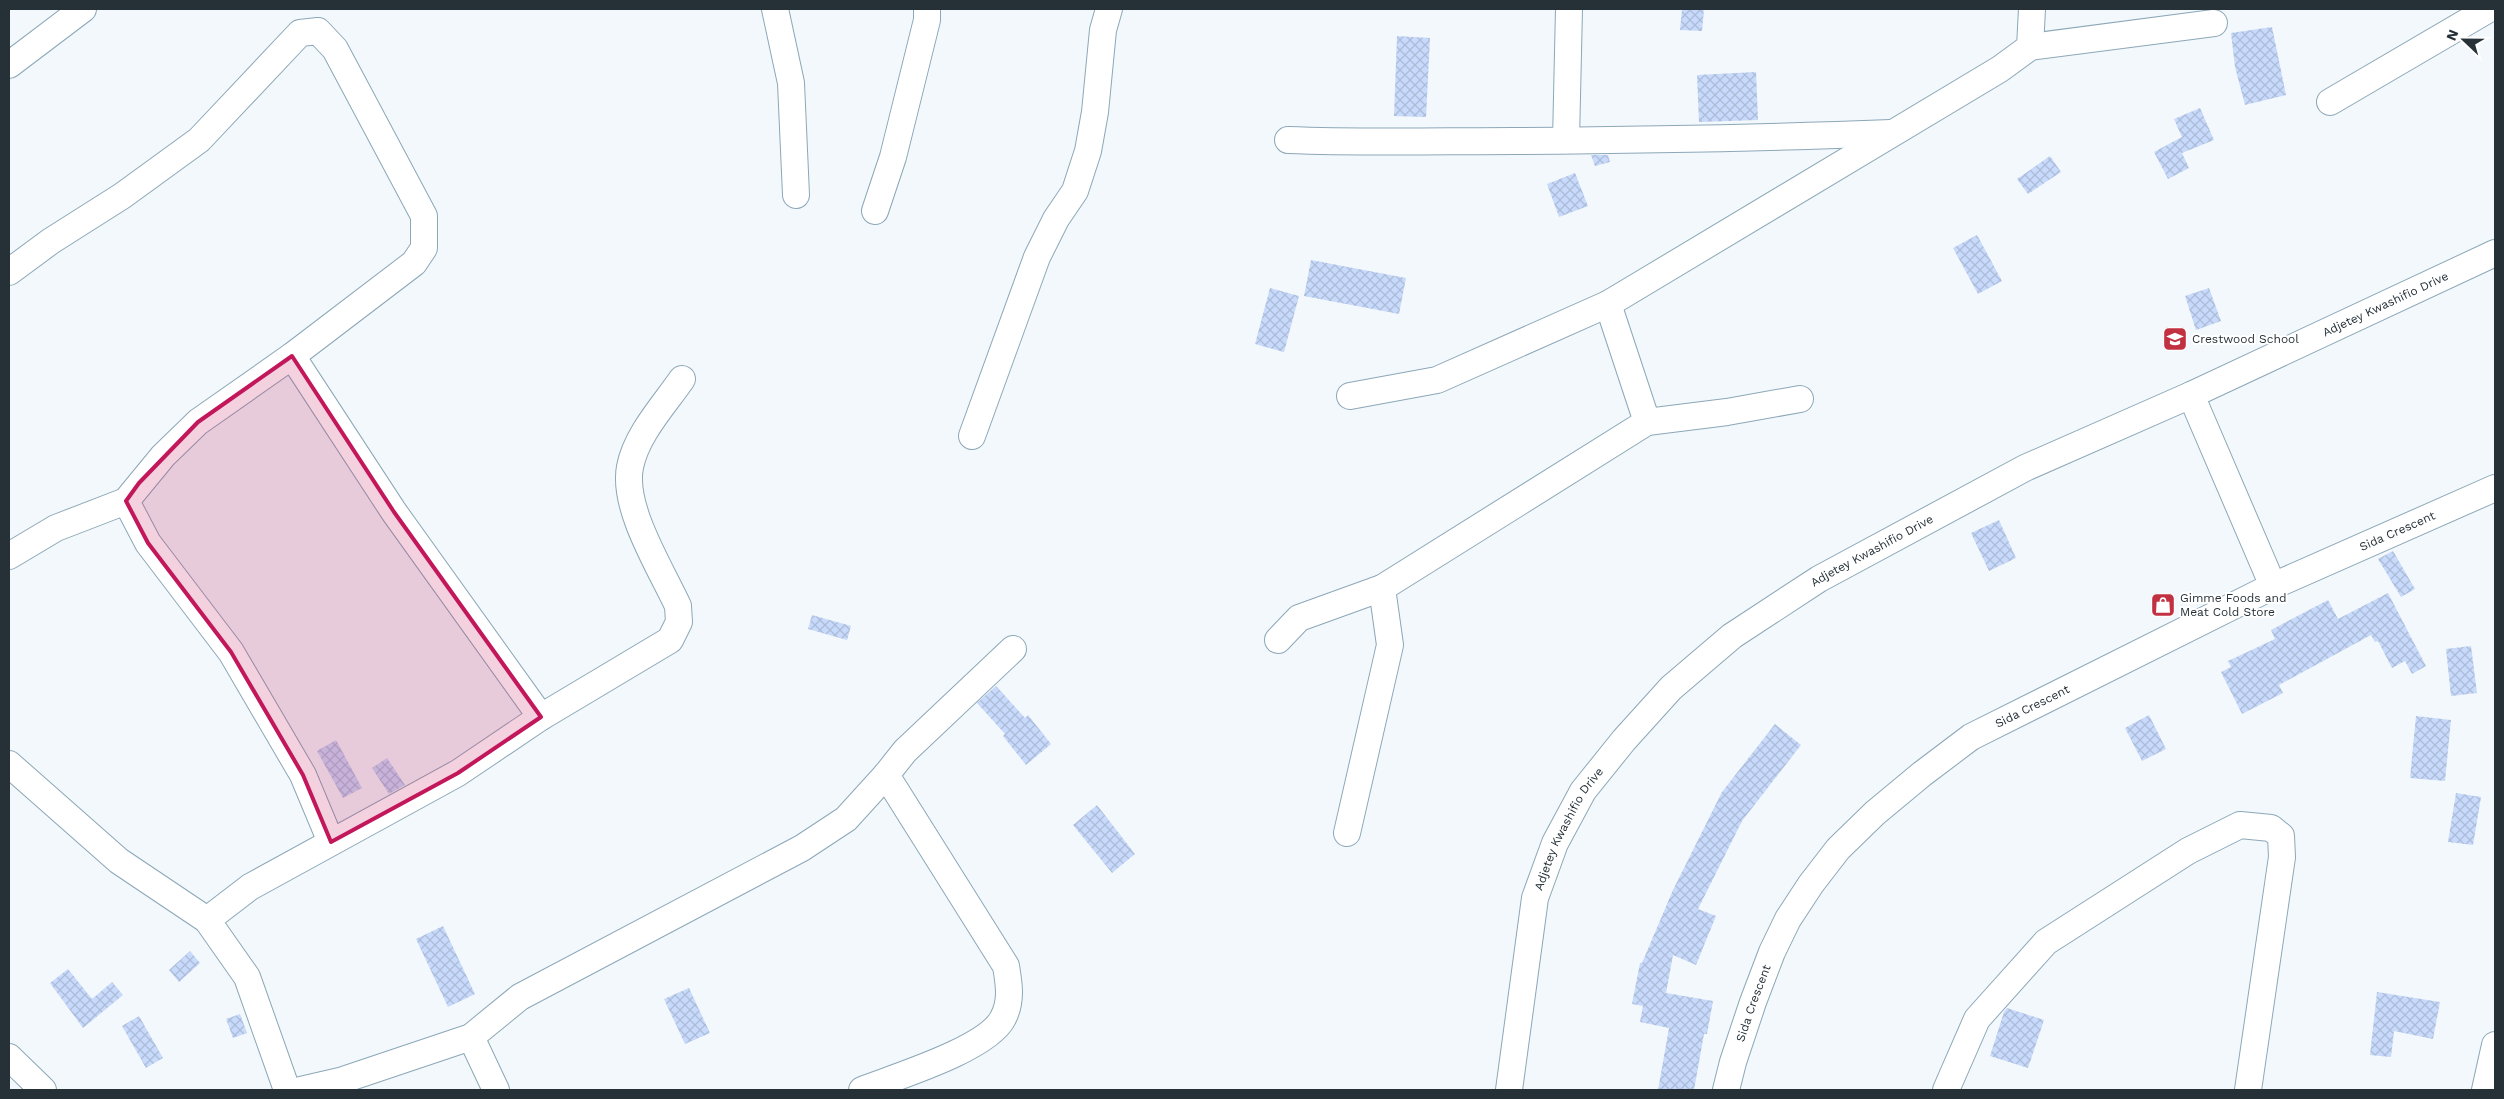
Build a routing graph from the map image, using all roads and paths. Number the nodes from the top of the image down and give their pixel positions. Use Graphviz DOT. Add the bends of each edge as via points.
graph roads {
  1 [pos="83,9"];
  2 [pos="775,9"];
  3 [pos="927,9"];
  4 [pos="1110,9"];
  5 [pos="1569,9"];
  6 [pos="2032,9"];
  7 [pos="2488,9"];
  8 [pos="2214,23"];
  9 [pos="2030,47"];
  10 [pos="9,65"];
  11 [pos="2330,102"];
  12 [pos="1895,132"];
  13 [pos="1288,140"];
  14 [pos="1566,140"];
  15 [pos="796,194"];
  16 [pos="875,212"];
  17 [pos="2495,253"];
  18 [pos="9,272"];
  19 [pos="1608,304"];
  20 [pos="292,356"];
  21 [pos="682,379"];
  22 [pos="2191,395"];
  23 [pos="1350,396"];
  24 [pos="1800,399"];
  25 [pos="1647,422"];
  26 [pos="972,436"];
  27 [pos="2495,488"];
  28 [pos="126,501"];
  29 [pos="9,556"];
  30 [pos="2273,586"];
  31 [pos="1382,588"];
  32 [pos="1278,640"];
  33 [pos="1013,649"];
  34 [pos="542,717"];
  35 [pos="9,764"];
  36 [pos="886,775"];
  37 [pos="1347,833"];
  38 [pos="331,842"];
  39 [pos="207,920"];
  40 [pos="471,1037"];
  41 [pos="2495,1045"];
  42 [pos="9,1057"];
  43 [pos="43,1090"];
  44 [pos="287,1090"];
  45 [pos="301,1090"];
  46 [pos="496,1090"];
  47 [pos="862,1090"];
  48 [pos="1509,1090"];
  49 [pos="1726,1090"];
  50 [pos="1946,1090"];
  51 [pos="2248,1090"];
  52 [pos="2485,1090"];
  1 -- 10 [label="street"];
  2 -- 15 [label="street" via="791,83"];
  3 -- 16 [label="street" via="893,157"];
  4 -- 26 [label="street" via="1103,30 1088,151 1075,191 1037,257"];
  5 -- 14 [label="street"];
  6 -- 9 [label="street"];
  7 -- 11 [label="street"];
  8 -- 9 [label="street"];
  9 -- 12 [label="street" via="2000,69"];
  12 -- 14 [label="street" via="1764,138"];
  12 -- 19 [label="street"];
  13 -- 14 [label="street"];
  17 -- 22 [label="street, Adjetey Kwashifio Drive"];
  18 -- 20 [label="street" via="199,140 300,34 318,31 335,50 424,216 424,248 414,263"];
  19 -- 23 [label="street" via="1437,380"];
  19 -- 25 [label="street"];
  20 -- 28 [label="street" via="198,422 162,456"];
  20 -- 34 [label="street" via="394,512"];
  21 -- 34 [label="street" via="642,437 630,466 628,490 635,516 678,606 679,622 670,640"];
  22 -- 30 [label="street"];
  22 -- 48 [label="street, Adjetey Kwashifio Drive" via="2025,468 1819,579 1732,636 1671,688 1583,791 1555,843 1536,898"];
  24 -- 25 [label="street"];
  25 -- 31 [label="street"];
  27 -- 30 [label="street, Sida Crescent"];
  28 -- 29 [label="street" via="56,528"];
  28 -- 38 [label="street" via="148,543 231,652 303,775"];
  30 -- 49 [label="street, Sida Crescent" via="1971,737 1875,812 1838,849 1788,919 1753,1002"];
  31 -- 32 [label="street" via="1299,618"];
  31 -- 37 [label="street" via="1390,645"];
  33 -- 36 [label="street" via="905,752"];
  34 -- 38 [label="street" via="458,773"];
  35 -- 39 [label="street" via="119,862"];
  36 -- 40 [label="street" via="846,819 802,848 520,998"];
  36 -- 47 [label="street" via="1006,966 1010,994 1003,1019 985,1039"];
  38 -- 39 [label="street" via="250,887"];
  39 -- 44 [label="street" via="247,977"];
  40 -- 45 [label="street" via="340,1081"];
  40 -- 46 [label="street"];
  41 -- 52 [label="street"];
  42 -- 43 [label="street"];
  50 -- 51 [label="street" via="1976,1019 2046,942 2188,851 2240,825 2271,828 2281,836 2282,857"];
}
